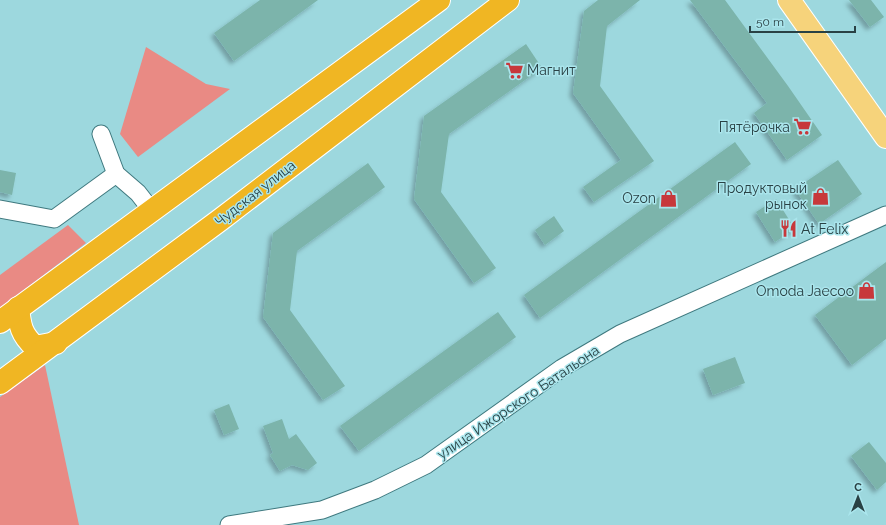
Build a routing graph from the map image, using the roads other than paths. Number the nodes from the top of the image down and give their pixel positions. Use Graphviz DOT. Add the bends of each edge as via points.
graph roads {
  1 [pos="439,0"];
  2 [pos="508,0"];
  3 [pos="789,0"];
  4 [pos="101,134"];
  5 [pos="886,137"];
  6 [pos="116,174"];
  7 [pos="0,209"];
  8 [pos="152,211"];
  9 [pos="886,215"];
  10 [pos="18,308"];
  11 [pos="0,322"];
  12 [pos="56,343"];
  13 [pos="0,366"];
  14 [pos="0,375"];
  15 [pos="0,383"];
  16 [pos="229,525"];
  1 -- 8 [label="highway"];
  2 -- 12 [label="highway, Чудская улица"];
  3 -- 5 [label="main road"];
  4 -- 6 [label="street"];
  6 -- 7 [label="street" via="54,218"];
  6 -- 8 [label="street" via="138,193"];
  8 -- 10 [label="highway"];
  9 -- 16 [label="street, улица Ижорского Батальона" via="620,334 562,368 426,465 375,490 322,510"];
  10 -- 11 [label="highway"];
  10 -- 12 [label="highway" via="25,337 35,347"];
  12 -- 15 [label="highway, Чудская улица"];
  13 -- 14 [label="highway"];
}
